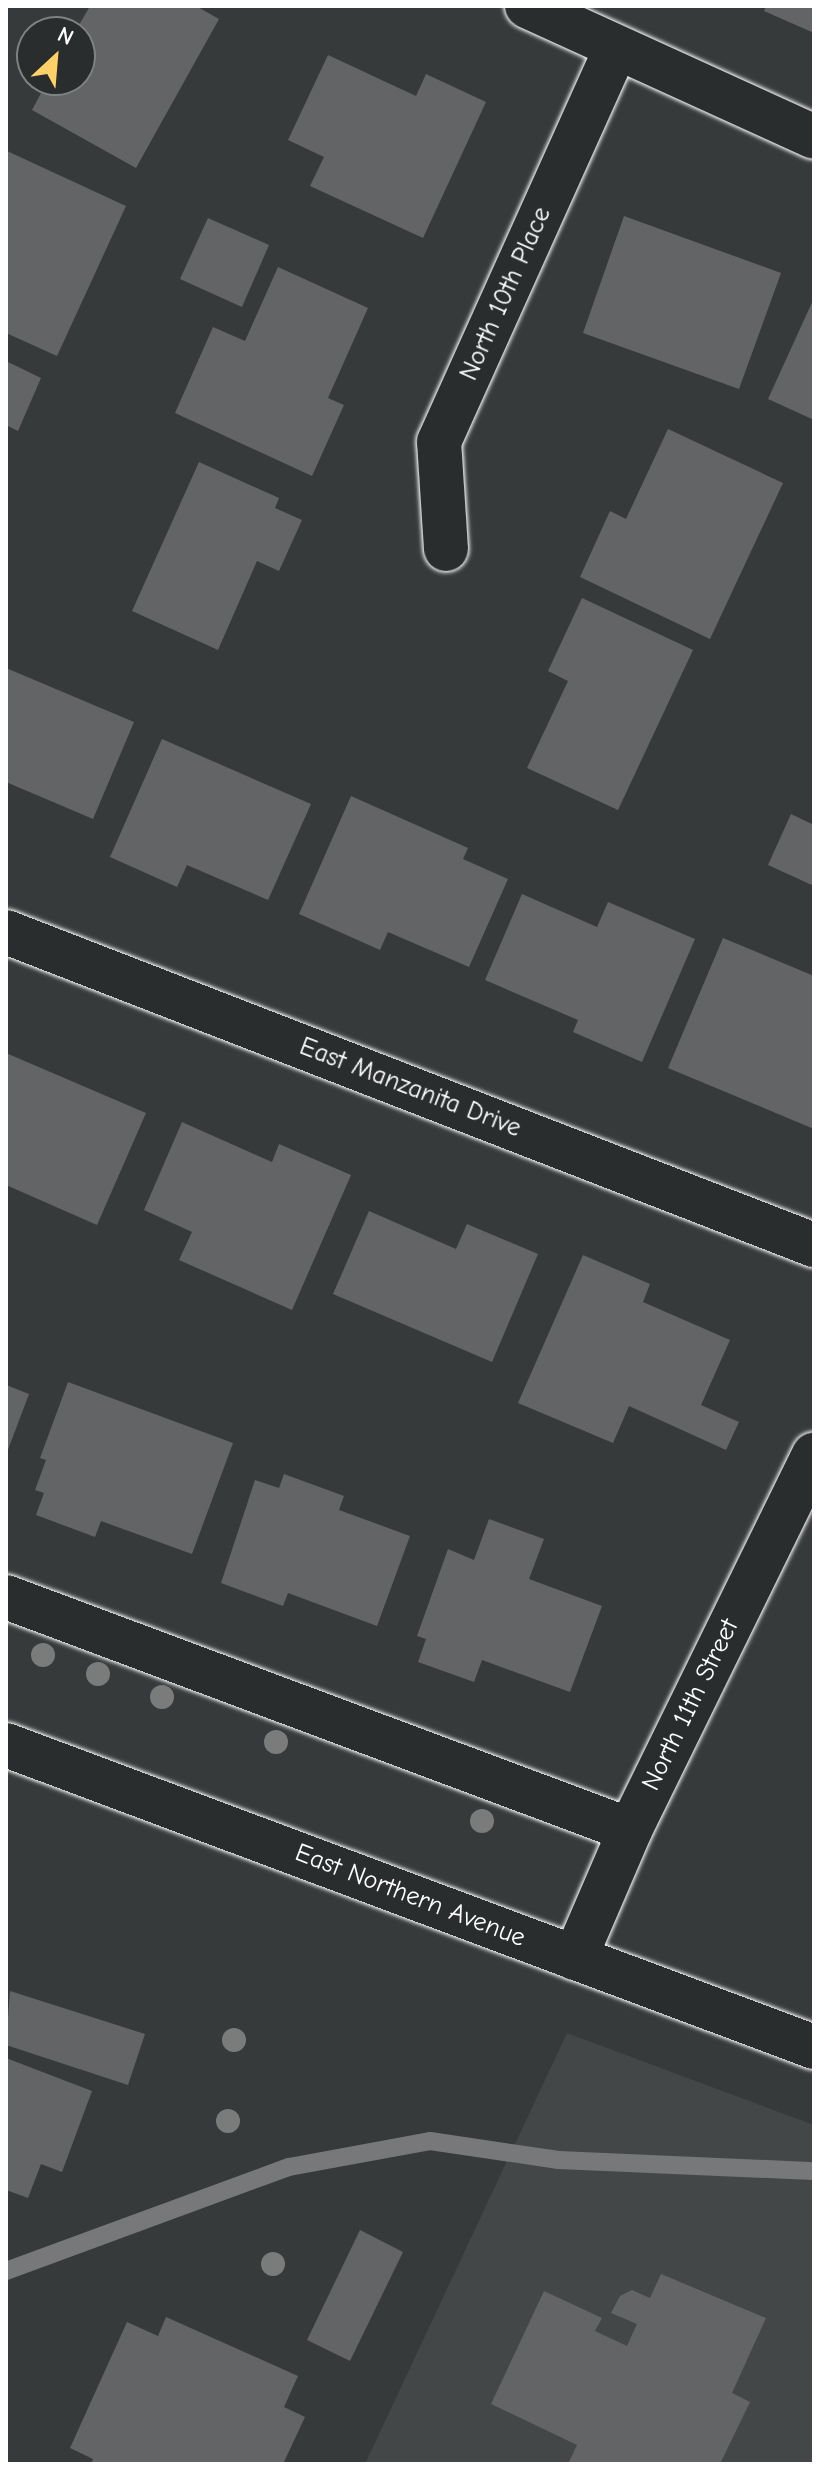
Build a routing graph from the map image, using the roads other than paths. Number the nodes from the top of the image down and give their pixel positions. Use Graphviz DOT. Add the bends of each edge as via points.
graph roads {
  1 [pos="537,8"];
  2 [pos="616,48"];
  3 [pos="814,137"];
  4 [pos="446,549"];
  5 [pos="6,932"];
  6 [pos="814,1245"];
  7 [pos="814,1455"];
  8 [pos="6,1597"];
  9 [pos="6,1745"];
  10 [pos="630,1830"];
  11 [pos="575,1958"];
  12 [pos="814,2047"];
  1 -- 2 [label="street"];
  2 -- 3 [label="street"];
  2 -- 4 [label="street, North 10th Place" via="439,442"];
  5 -- 6 [label="street, East Manzanita Drive"];
  7 -- 10 [label="street, North 11th Street"];
  8 -- 10 [label="street"];
  9 -- 11 [label="street, East Northern Avenue"];
  10 -- 11 [label="street, North 11th Street"];
  11 -- 12 [label="street, East Northern Avenue"];
}
